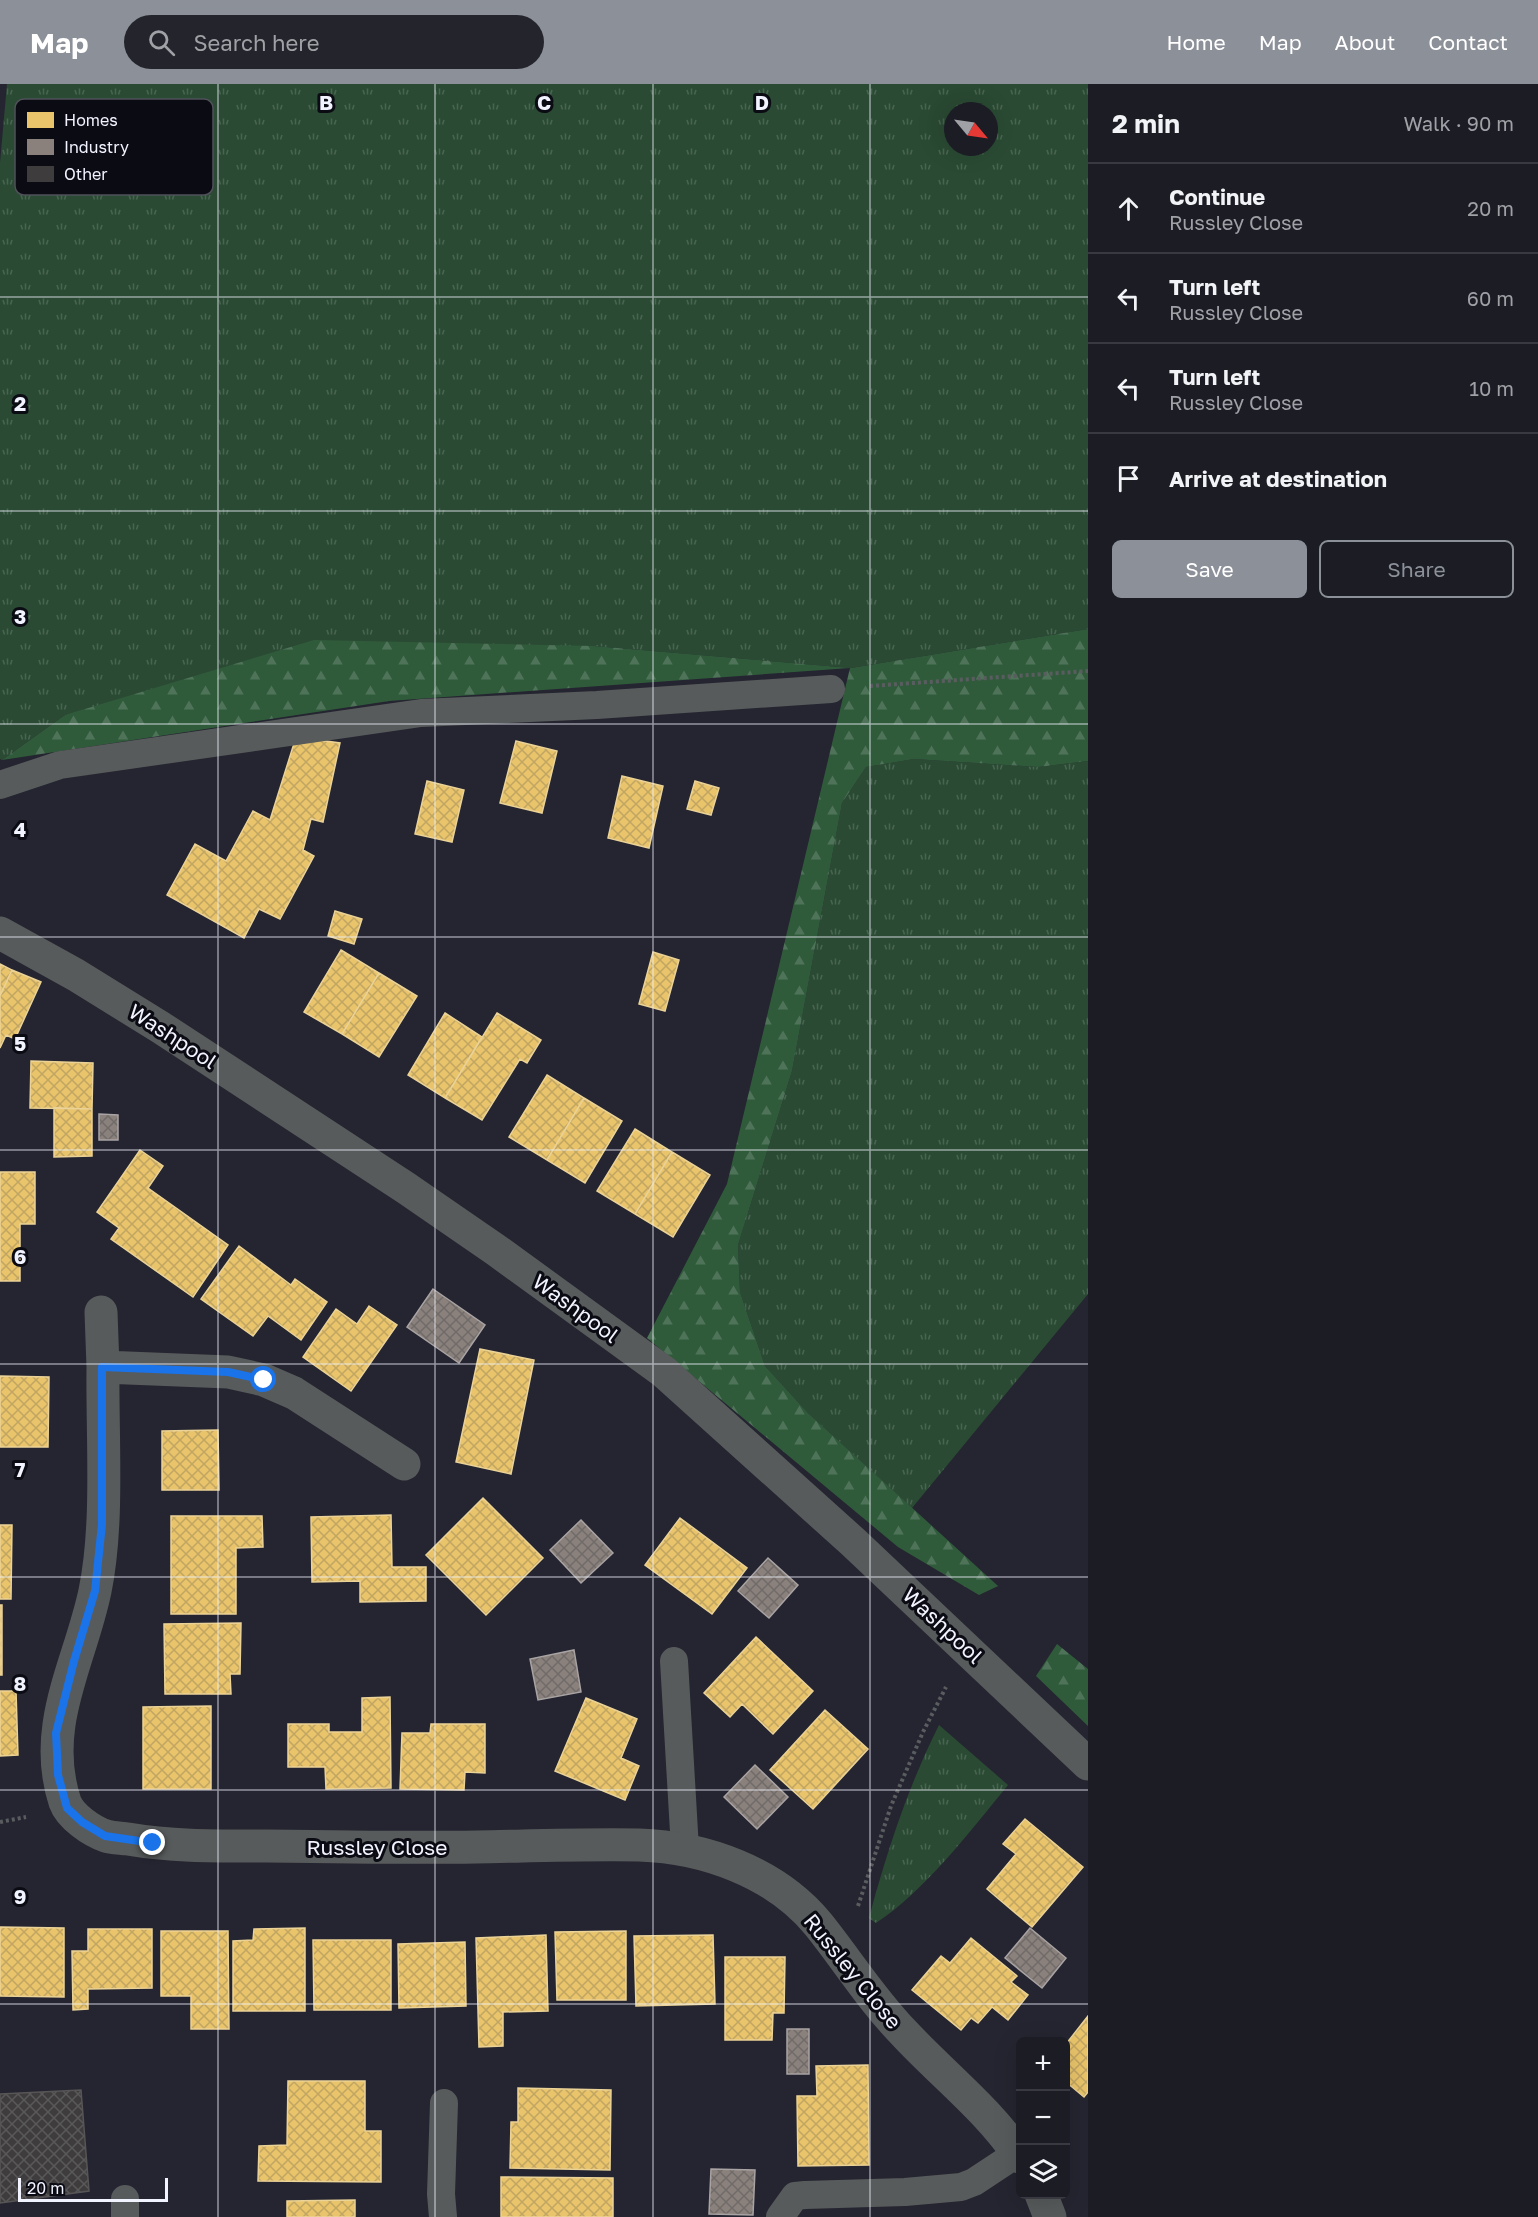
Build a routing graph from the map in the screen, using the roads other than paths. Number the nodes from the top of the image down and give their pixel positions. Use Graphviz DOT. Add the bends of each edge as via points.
graph roads {
  1 [pos="831,689"];
  2 [pos="0,785"];
  3 [pos="0,933"];
  4 [pos="101,1312"];
  5 [pos="102,1367"];
  6 [pos="404,1464"];
  7 [pos="674,1661"];
  8 [pos="1088,1764"];
  9 [pos="684,1849"];
  10 [pos="444,2103"];
  11 [pos="1016,2151"];
  12 [pos="1016,2157"];
  13 [pos="1043,2199"];
  14 [pos="443,2217"];
  15 [pos="780,2217"];
  16 [pos="1050,2217"];
  1 -- 2 [label="lane" via="421,713 60,765"];
  3 -- 8 [label="street, Washpool" via="160,1026 406,1188 664,1372 966,1646"];
  4 -- 5 [label="street, Russley Close"];
  5 -- 6 [label="street" via="228,1372 264,1380 294,1393"];
  5 -- 9 [label="street, Russley Close" via="102,1524 95,1591 56,1733 58,1775 67,1808 82,1822 105,1836 177,1845 641,1845"];
  7 -- 9 [label="lane"];
  9 -- 11 [label="street, Russley Close" via="724,1859 796,1902 815,1921 881,2009 992,2121"];
  10 -- 14 [label="lane"];
  12 -- 15 [label="lane, Russley Close" via="961,2187 795,2196"];
  13 -- 16 [label="street"];
}
